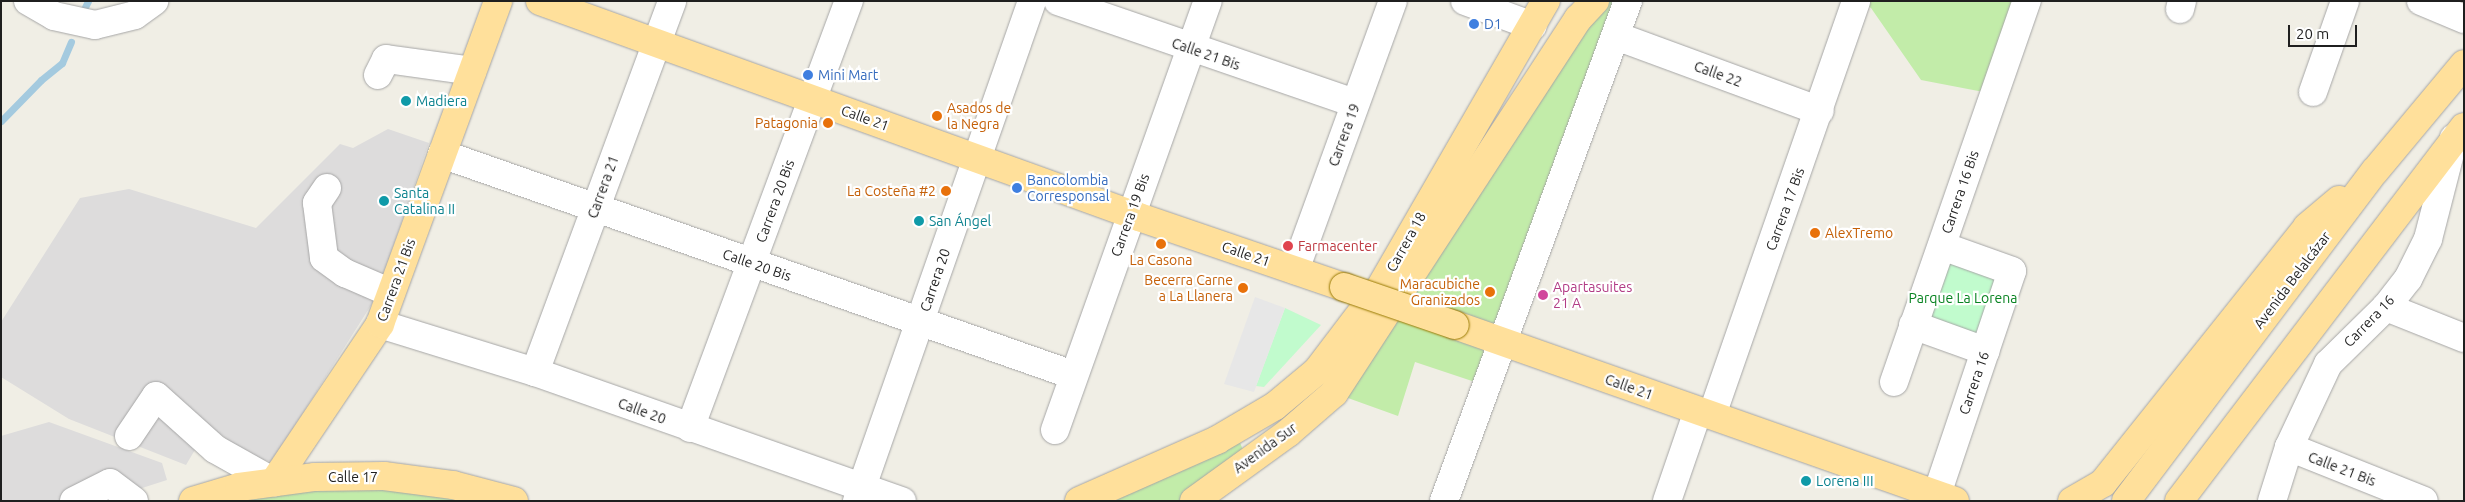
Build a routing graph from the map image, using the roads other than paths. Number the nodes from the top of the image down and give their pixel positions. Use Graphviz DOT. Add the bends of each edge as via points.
graph roads {
  1 [pos="28,1"];
  2 [pos="154,1"];
  3 [pos="498,1"];
  4 [pos="540,1"];
  5 [pos="672,1"];
  6 [pos="849,1"];
  7 [pos="1032,1"];
  8 [pos="1058,1"];
  9 [pos="1208,1"];
  10 [pos="1393,1"];
  11 [pos="1465,1"];
  12 [pos="1546,1"];
  13 [pos="1595,1"];
  14 [pos="1628,1"];
  15 [pos="1856,1"];
  16 [pos="2026,1"];
  17 [pos="2345,1"];
  18 [pos="2421,1"];
  19 [pos="2464,19"];
  20 [pos="1533,26"];
  21 [pos="1616,36"];
  22 [pos="656,42"];
  23 [pos="1191,49"];
  24 [pos="2464,64"];
  25 [pos="472,71"];
  26 [pos="378,75"];
  27 [pos="2313,92"];
  28 [pos="813,99"];
  29 [pos="1355,103"];
  30 [pos="1820,112"];
  31 [pos="2459,132"];
  32 [pos="442,154"];
  33 [pos="977,159"];
  34 [pos="2375,171"];
  35 [pos="326,188"];
  36 [pos="594,210"];
  37 [pos="1130,214"];
  38 [pos="1942,246"];
  39 [pos="752,263"];
  40 [pos="1294,270"];
  41 [pos="391,293"];
  42 [pos="2386,307"];
  43 [pos="920,323"];
  44 [pos="380,324"];
  45 [pos="1913,325"];
  46 [pos="2464,338"];
  47 [pos="1504,343"];
  48 [pos="1985,351"];
  49 [pos="535,372"];
  50 [pos="1073,375"];
  51 [pos="1894,382"];
  52 [pos="1334,393"];
  53 [pos="1705,413"];
  54 [pos="690,428"];
  55 [pos="1056,430"];
  56 [pos="129,436"];
  57 [pos="2289,448"];
  58 [pos="274,482"];
  59 [pos="859,495"];
  60 [pos="1946,498"];
  61 [pos="74,501"];
  62 [pos="134,501"];
  63 [pos="193,501"];
  64 [pos="514,501"];
  65 [pos="902,501"];
  66 [pos="1079,501"];
  67 [pos="1194,501"];
  68 [pos="1444,501"];
  69 [pos="1667,501"];
  70 [pos="2072,501"];
  71 [pos="2126,501"];
  72 [pos="2179,501"];
  73 [pos="2272,501"];
  74 [pos="2424,501"];
  1 -- 2 [label="street" via="54,16 95,25 135,15"];
  3 -- 25 [label="main road, Carrera 21 Bis"];
  4 -- 22 [label="main road, Calle 21"];
  5 -- 22 [label="street, Carrera 21"];
  6 -- 28 [label="street, Carrera 20 Bis"];
  7 -- 33 [label="street, Carrera 20"];
  8 -- 23 [label="street, Calle 21 Bis"];
  9 -- 23 [label="street, Carrera 19 Bis"];
  10 -- 29 [label="street, Carrera 19"];
  11 -- 20 [label="street"];
  12 -- 20 [label="main road, Carrera 18"];
  13 -- 52 [label="main road, Carrera 18" via="1578,19"];
  14 -- 21 [label="street"];
  15 -- 30 [label="street, Carrera 17 Bis"];
  16 -- 38 [label="street, Carrera 16 Bis"];
  17 -- 27 [label="street"];
  18 -- 19 [label="street"];
  20 -- 66 [label="main road, Carrera 18" via="1380,288 1317,371 1276,406 1217,440"];
  21 -- 30 [label="street, Calle 22"];
  21 -- 47 [label="street"];
  22 -- 28 [label="main road, Calle 21"];
  22 -- 36 [label="street, Carrera 21"];
  23 -- 29 [label="street, Calle 21 Bis"];
  23 -- 37 [label="street, Carrera 19 Bis"];
  24 -- 34 [label="main road, Avenida Belalcázar"];
  25 -- 26 [label="street" via="386,59"];
  25 -- 32 [label="main road, Carrera 21 Bis"];
  28 -- 33 [label="main road, Calle 21"];
  28 -- 39 [label="street, Carrera 20 Bis"];
  29 -- 40 [label="street, Carrera 19"];
  30 -- 53 [label="street, Carrera 17 Bis"];
  31 -- 42 [label="street, Carrera 16" via="2428,239 2408,279"];
  31 -- 72 [label="main road"];
  32 -- 36 [label="street, Calle 20 Bis"];
  32 -- 41 [label="main road, Carrera 21 Bis"];
  33 -- 37 [label="main road, Calle 21"];
  33 -- 43 [label="street, Carrera 20"];
  34 -- 70 [label="main road" via="2307,227 2103,483"];
  34 -- 71 [label="main road, Avenida Belalcázar"];
  35 -- 41 [label="street" via="317,204 324,258 345,273"];
  36 -- 39 [label="street, Calle 20 Bis"];
  36 -- 49 [label="street, Carrera 21"];
  37 -- 40 [label="main road, Calle 21"];
  37 -- 50 [label="street, Carrera 19 Bis"];
  38 -- 45 [label="street, Carrera 16 Bis"];
  38 -- 48 [label="street, Carrera 16" via="2012,272"];
  39 -- 43 [label="street, Calle 20 Bis"];
  39 -- 54 [label="street, Carrera 20 Bis"];
  40 -- 47 [label="main road, Calle 21, bridge"];
  41 -- 44 [label="main road, Carrera 21 Bis"];
  42 -- 46 [label="street"];
  42 -- 57 [label="street, Carrera 16" via="2328,364"];
  43 -- 50 [label="street, Calle 20 Bis"];
  43 -- 59 [label="street, Carrera 20"];
  44 -- 49 [label="street, Calle 20"];
  44 -- 58 [label="main road, Carrera 21 Bis"];
  45 -- 48 [label="street"];
  45 -- 51 [label="street, Carrera 16 Bis"];
  47 -- 53 [label="main road, Calle 21"];
  47 -- 68 [label="street"];
  48 -- 60 [label="street, Carrera 16"];
  49 -- 54 [label="street, Calle 20"];
  50 -- 55 [label="street, Carrera 19 Bis"];
  52 -- 67 [label="main road, Avenida Sur" via="1288,433"];
  53 -- 60 [label="main road, Calle 21"];
  53 -- 69 [label="street, Carrera 17 Bis"];
  54 -- 59 [label="street, Calle 20"];
  56 -- 58 [label="street" via="156,396 215,449"];
  57 -- 73 [label="street, Carrera 16"];
  57 -- 74 [label="street, Calle 21 Bis"];
  58 -- 63 [label="main road, Calle 17" via="239,487"];
  58 -- 64 [label="main road, Calle 17" via="315,477 384,476 453,485"];
  59 -- 65 [label="street, Calle 20"];
  61 -- 62 [label="street" via="110,483"];
}
